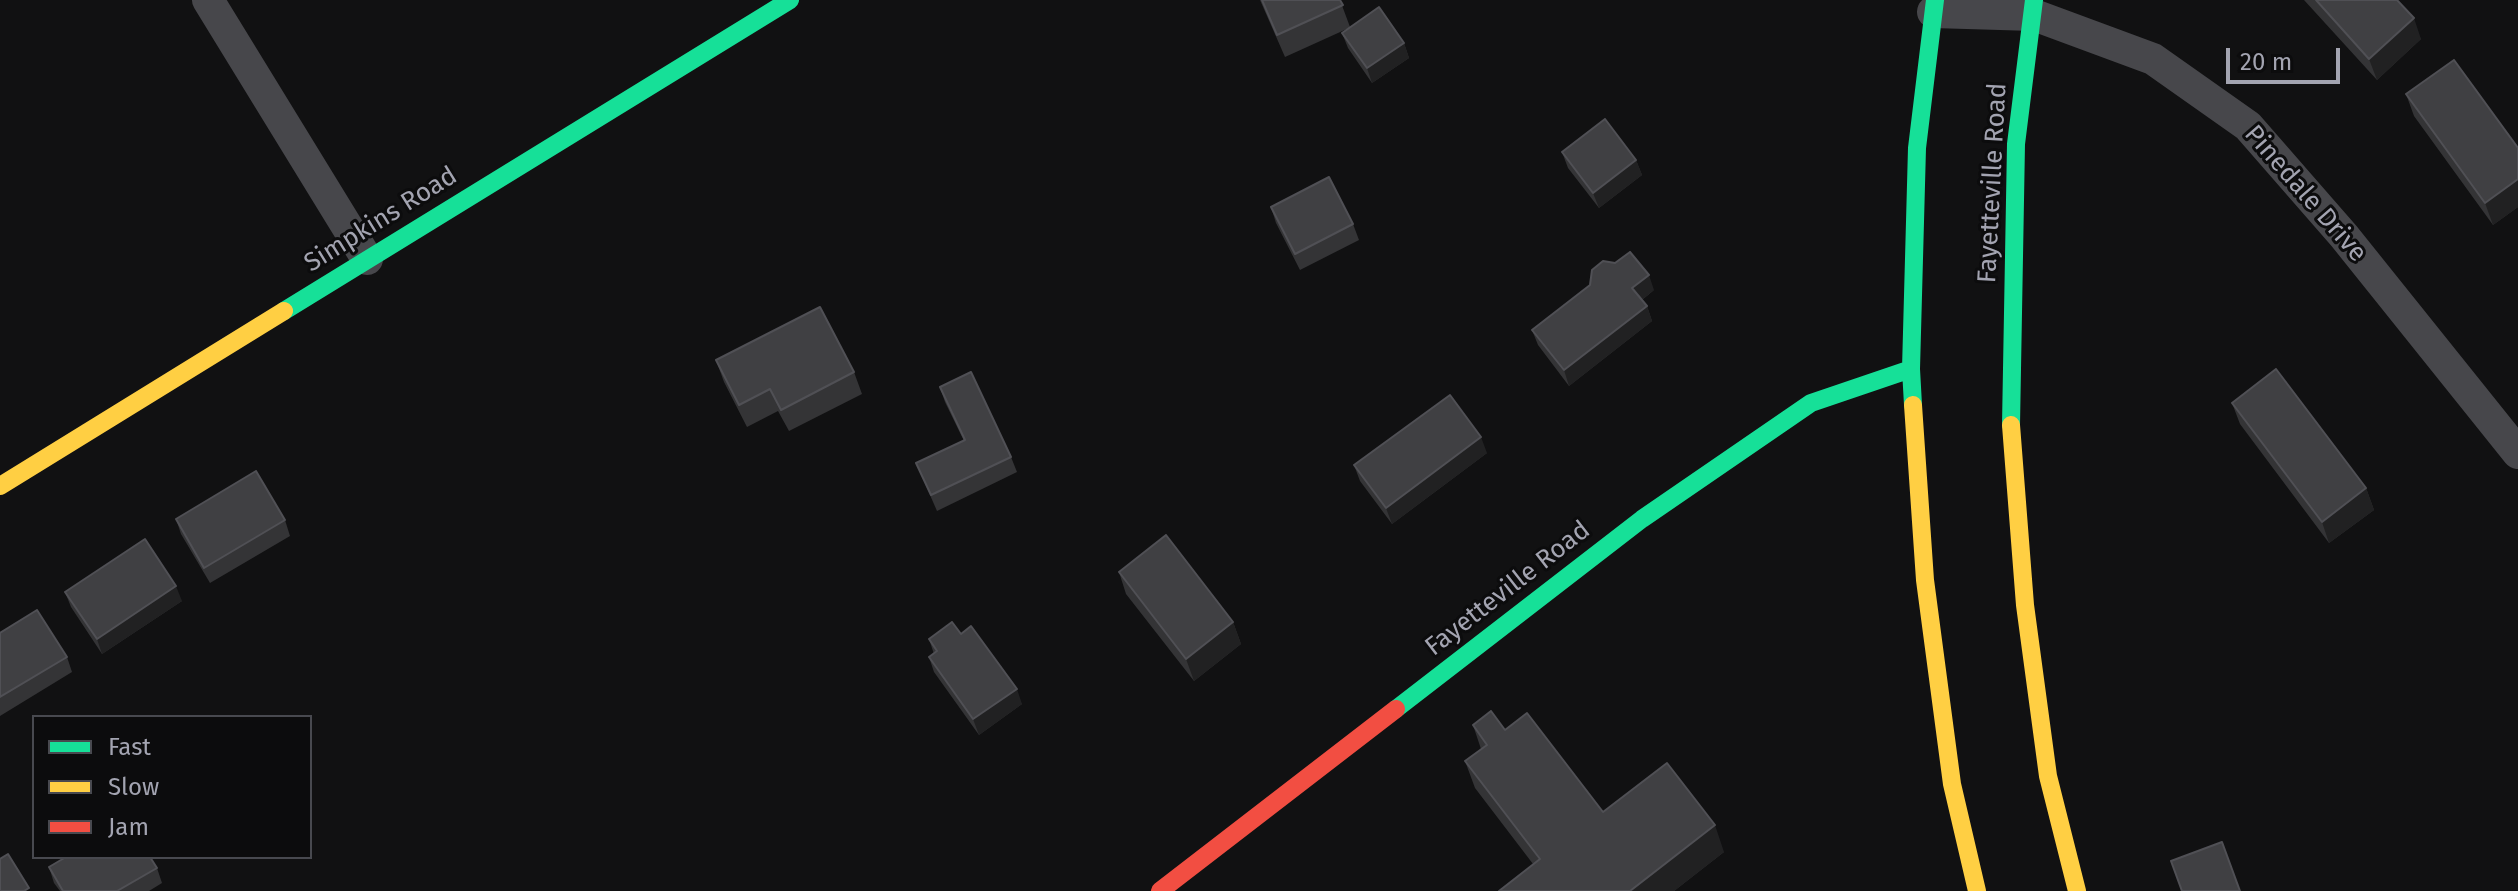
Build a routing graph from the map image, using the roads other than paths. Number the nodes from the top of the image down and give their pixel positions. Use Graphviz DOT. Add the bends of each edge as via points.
graph roads {
  1 [pos="208,0"];
  2 [pos="790,0"];
  3 [pos="1934,6"];
  4 [pos="2034,8"];
  5 [pos="367,259"];
  6 [pos="1911,369"];
  7 [pos="2518,453"];
  8 [pos="0,486"];
  9 [pos="1160,891"];
  10 [pos="1977,891"];
  11 [pos="2077,891"];
  1 -- 5 [label="street"];
  2 -- 5 [label="main road, Simpkins Road"];
  3 -- 4 [label="street, Pinedale Drive"];
  3 -- 6 [label="main road" via="1917,148"];
  4 -- 7 [label="street, Pinedale Drive" via="2153,59 2248,126"];
  4 -- 11 [label="main road, Fayetteville Road" via="2016,144 2010,414 2025,605 2048,776"];
  5 -- 8 [label="main road, Simpkins Road"];
  6 -- 9 [label="main road, Fayetteville Road" via="1811,403 1642,519"];
  6 -- 10 [label="main road" via="1925,580 1952,784"];
}
